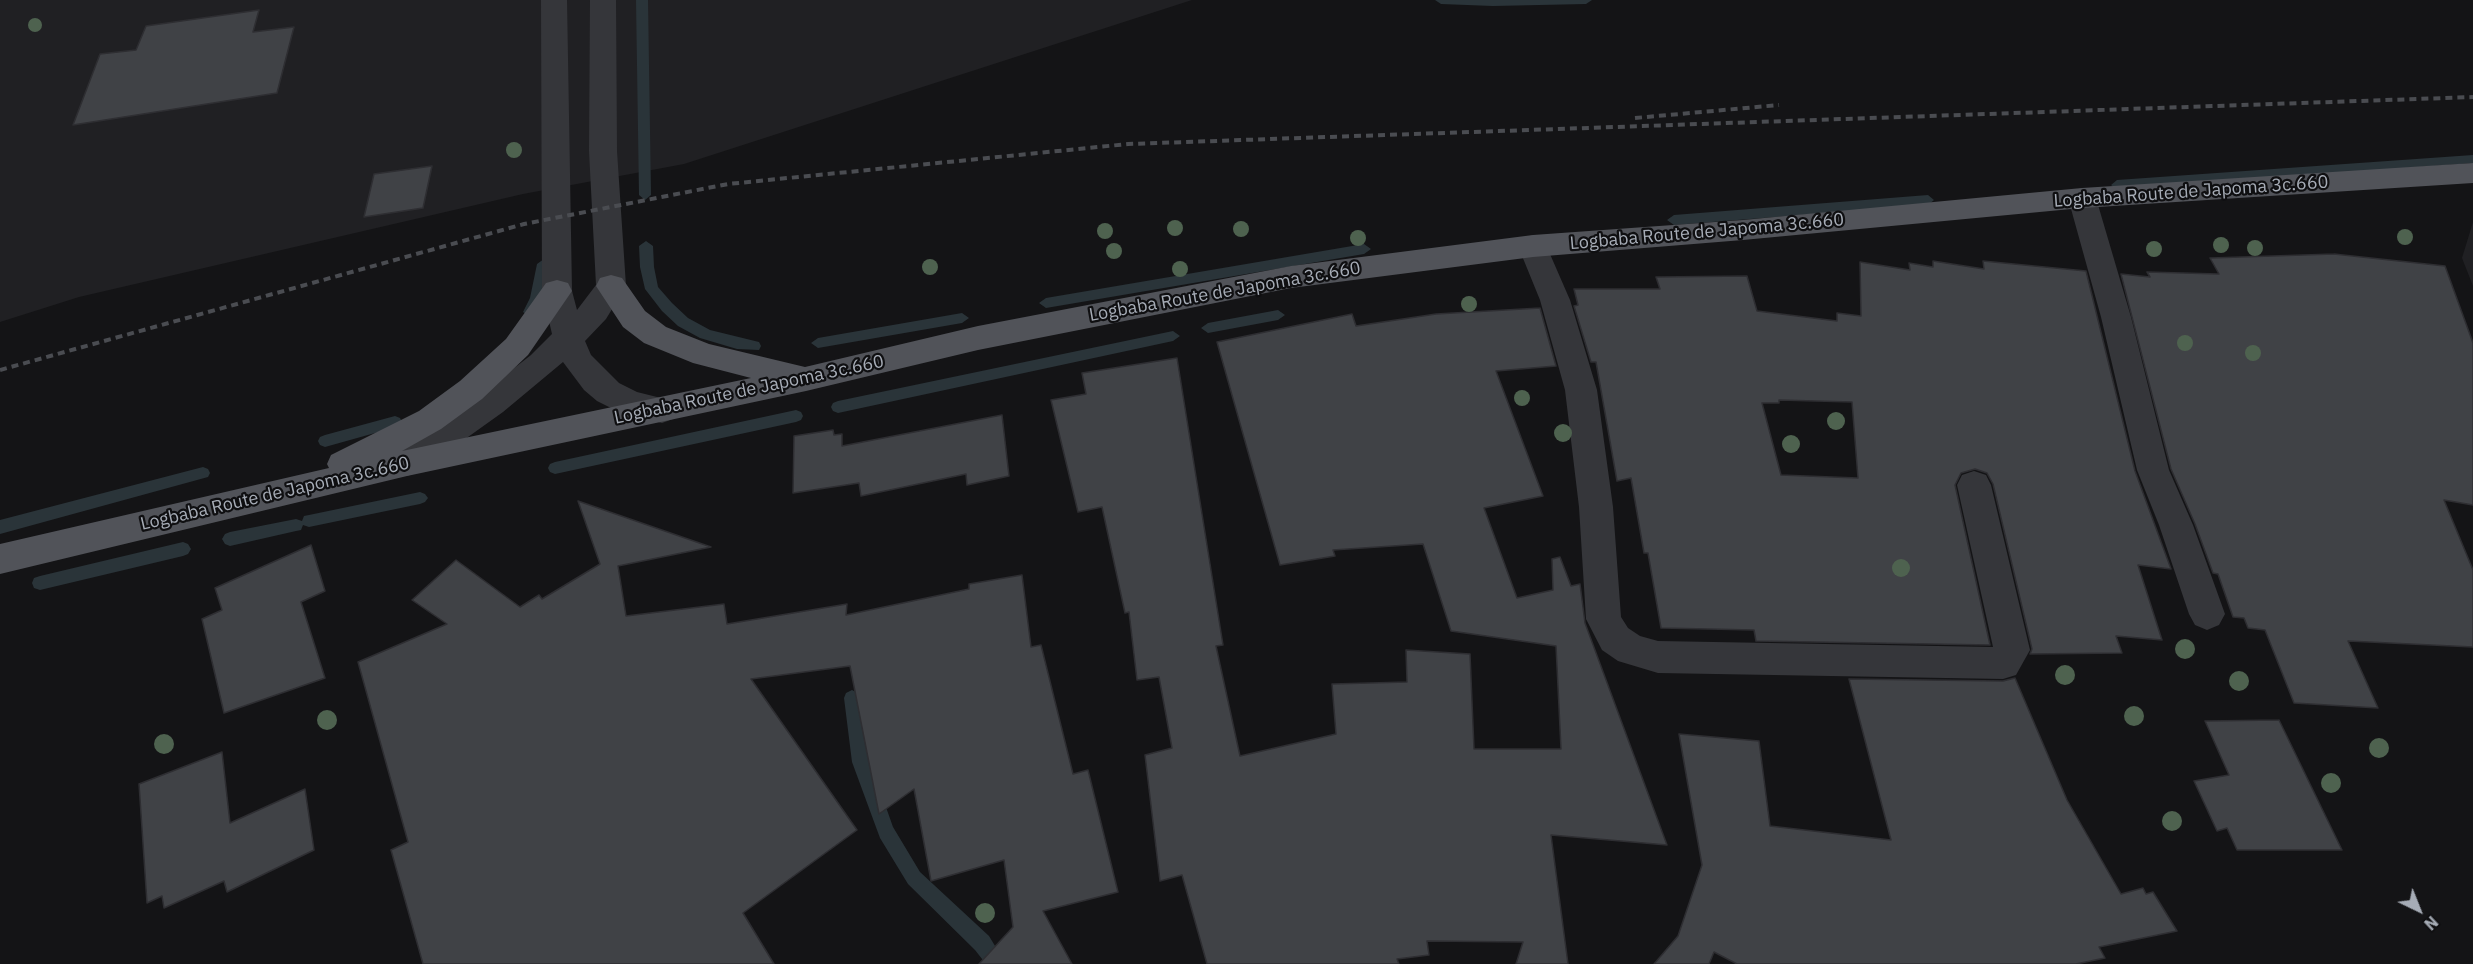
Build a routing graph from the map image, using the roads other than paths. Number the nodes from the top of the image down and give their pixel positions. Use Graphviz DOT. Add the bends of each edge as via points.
graph roads {
  1 [pos="554,0"];
  2 [pos="603,0"];
  3 [pos="2473,173"];
  4 [pos="2082,198"];
  5 [pos="1533,246"];
  6 [pos="611,286"];
  7 [pos="557,291"];
  8 [pos="569,340"];
  9 [pos="806,379"];
  10 [pos="662,410"];
  11 [pos="407,463"];
  12 [pos="1974,485"];
  13 [pos="278,493"];
  14 [pos="0,559"];
  15 [pos="2207,614"];
  1 -- 7 [label="street"];
  2 -- 6 [label="street" via="603,151"];
  3 -- 4 [label="main road, Logbaba Route de Japoma 3c.660"];
  4 -- 5 [label="main road, Logbaba Route de Japoma 3c.660"];
  4 -- 15 [label="street" via="2153,471"];
  5 -- 9 [label="main road, Logbaba Route de Japoma 3c.660" via="1291,277 978,338"];
  5 -- 12 [label="street" via="1555,300 1581,390 1596,507 1604,619 1615,639 1631,650 1658,657 2003,663 2012,650"];
  6 -- 8 [label="street"];
  6 -- 9 [label="main road" via="634,319 655,335 704,355"];
  7 -- 8 [label="street"];
  7 -- 13 [label="main road" via="517,347 430,420"];
  8 -- 10 [label="street" via="579,362 608,392 630,403"];
  8 -- 11 [label="street" via="492,403"];
  9 -- 10 [label="main road, Logbaba Route de Japoma 3c.660"];
  10 -- 11 [label="main road, Logbaba Route de Japoma 3c.660"];
  11 -- 13 [label="main road, Logbaba Route de Japoma 3c.660"];
  13 -- 14 [label="main road, Logbaba Route de Japoma 3c.660"];
}
